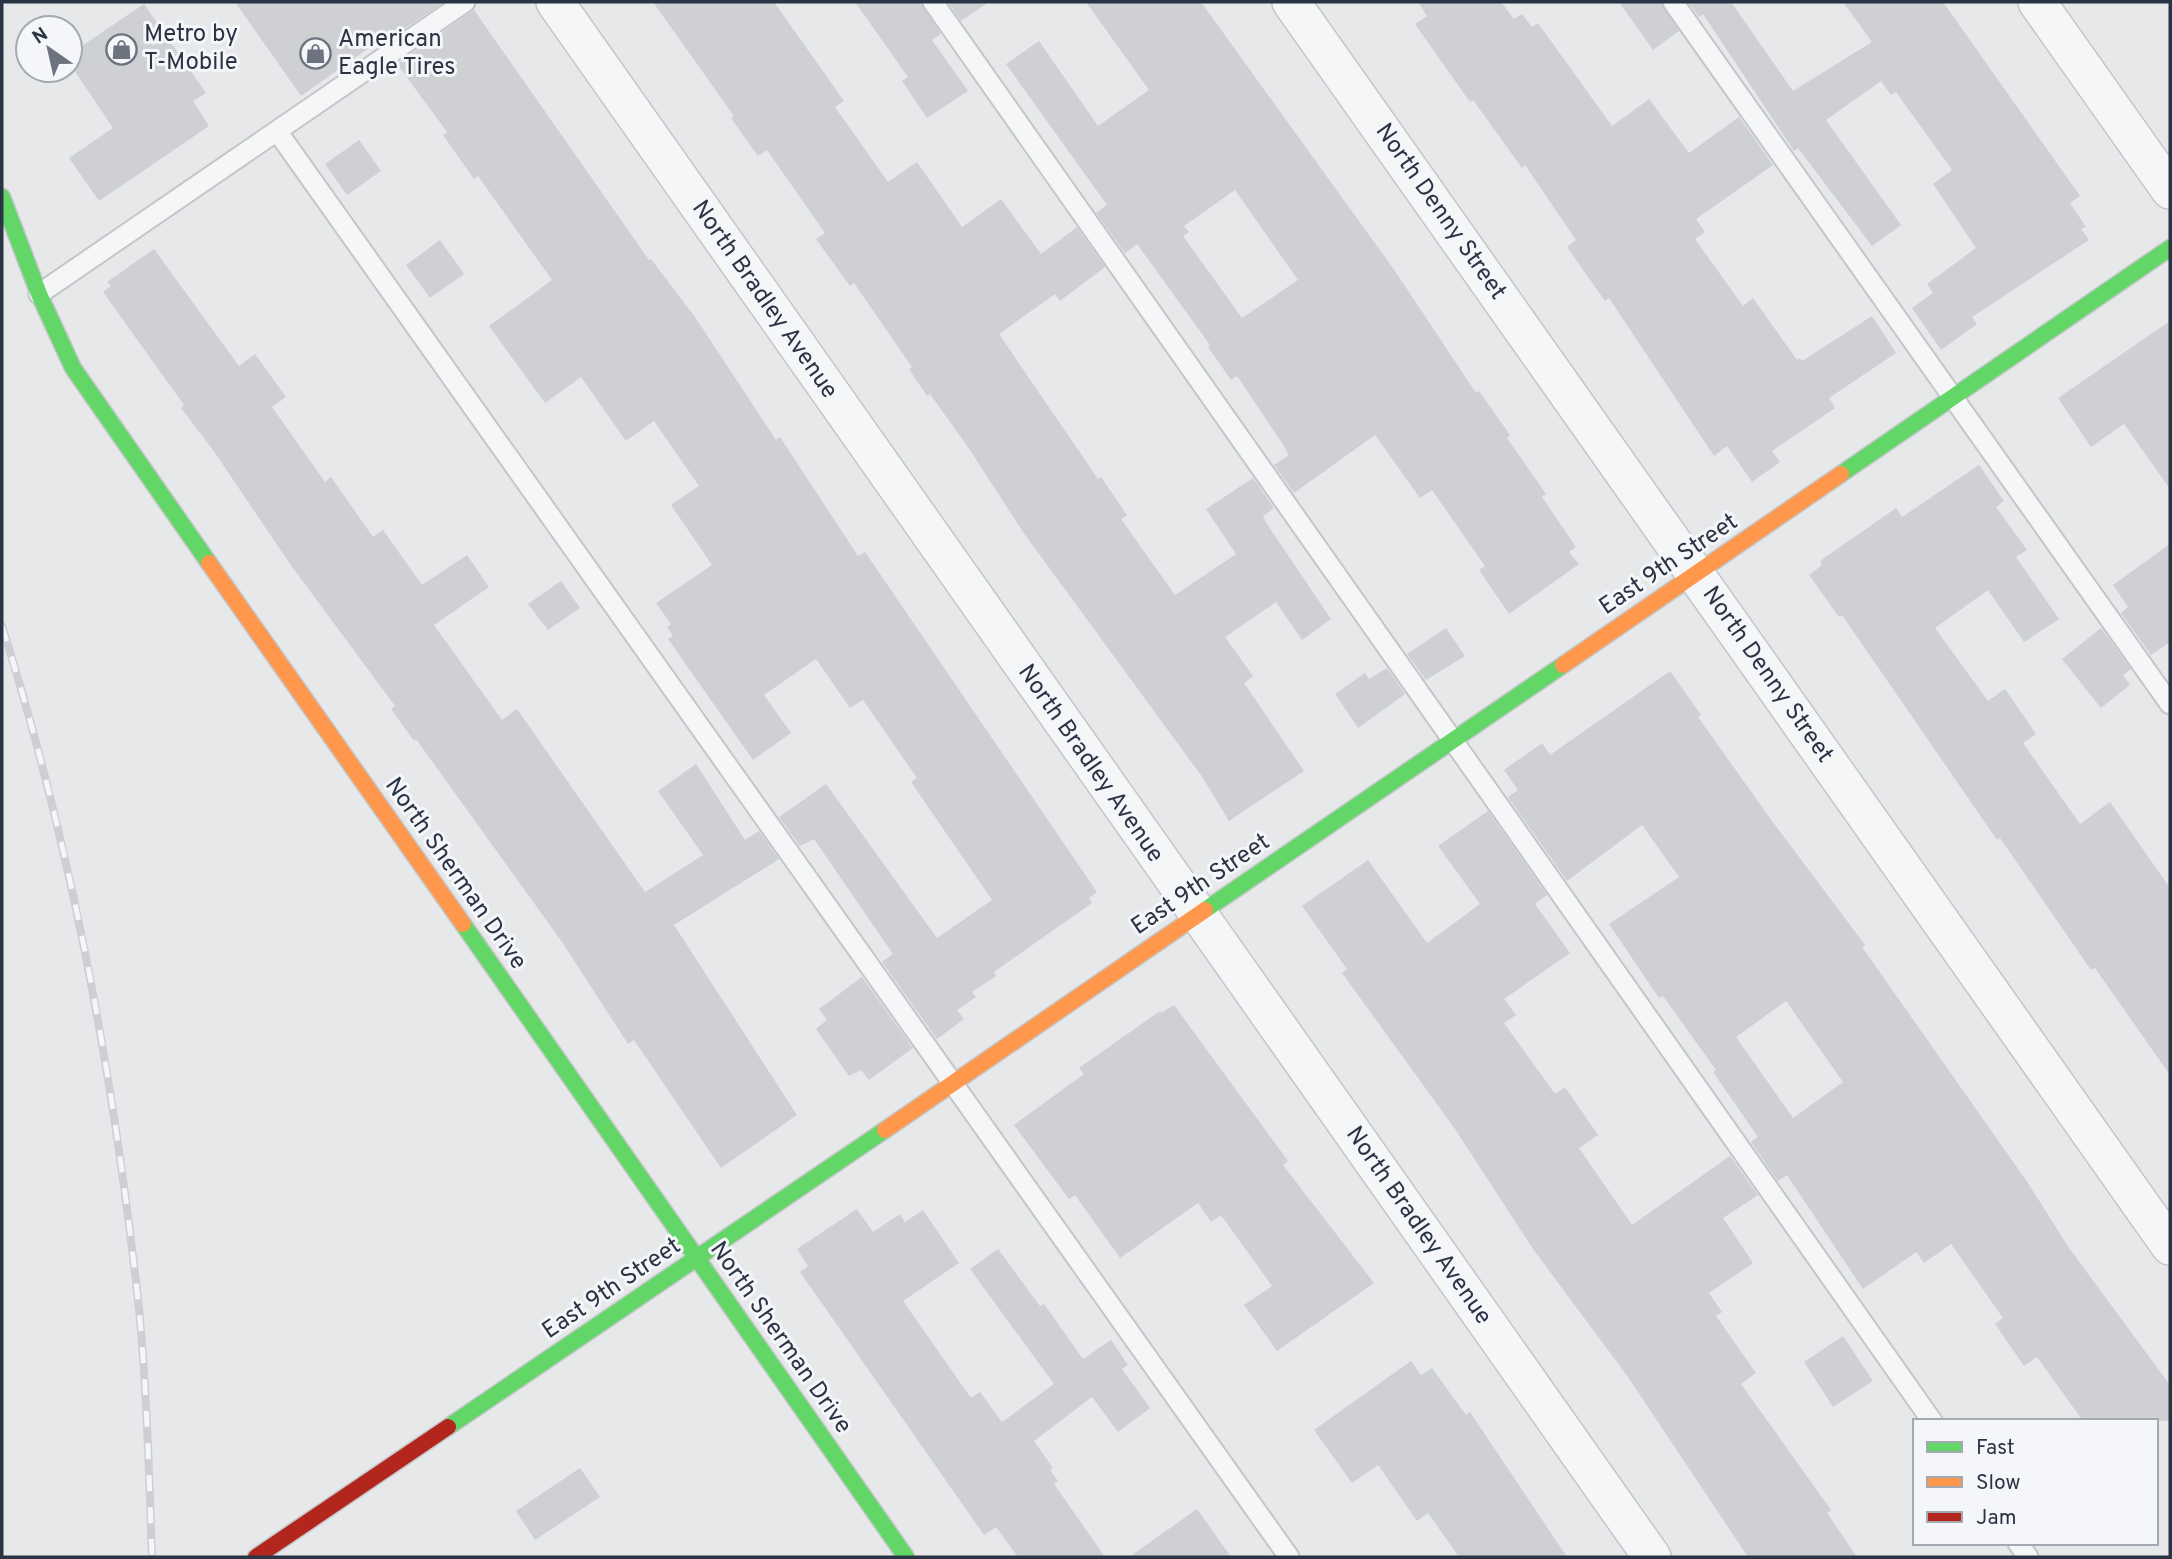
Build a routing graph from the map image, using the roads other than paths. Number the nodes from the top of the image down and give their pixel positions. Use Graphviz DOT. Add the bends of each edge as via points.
graph roads {
  1 [pos="465,2"];
  2 [pos="555,2"];
  3 [pos="933,2"];
  4 [pos="1291,2"];
  5 [pos="1673,2"];
  6 [pos="2037,2"];
  7 [pos="277,131"];
  8 [pos="2170,190"];
  9 [pos="2,197"];
  10 [pos="2170,248"];
  11 [pos="38,294"];
  12 [pos="1954,398"];
  13 [pos="1696,575"];
  14 [pos="2170,704"];
  15 [pos="1453,740"];
  16 [pos="1198,914"];
  17 [pos="952,1083"];
  18 [pos="2170,1246"];
  19 [pos="697,1259"];
  20 [pos="1931,1419"];
  21 [pos="256,1557"];
  22 [pos="906,1557"];
  23 [pos="1289,1557"];
  24 [pos="1652,1557"];
  1 -- 7 [label="lane"];
  2 -- 16 [label="street, North Bradley Avenue"];
  3 -- 15 [label="lane"];
  4 -- 13 [label="street, North Denny Street"];
  5 -- 12 [label="lane"];
  6 -- 8 [label="street"];
  7 -- 11 [label="lane"];
  7 -- 17 [label="lane"];
  9 -- 11 [label="street, North Sherman Drive"];
  10 -- 12 [label="street, East 9th Street"];
  11 -- 19 [label="street, North Sherman Drive" via="74,368"];
  12 -- 13 [label="street, East 9th Street"];
  12 -- 14 [label="lane"];
  13 -- 15 [label="street, East 9th Street"];
  13 -- 18 [label="street, North Denny Street"];
  15 -- 16 [label="street, East 9th Street"];
  15 -- 20 [label="lane"];
  16 -- 17 [label="street, East 9th Street"];
  16 -- 24 [label="street, North Bradley Avenue"];
  17 -- 19 [label="street, East 9th Street"];
  17 -- 23 [label="lane"];
  19 -- 21 [label="street, East 9th Street"];
  19 -- 22 [label="street, North Sherman Drive"];
}
